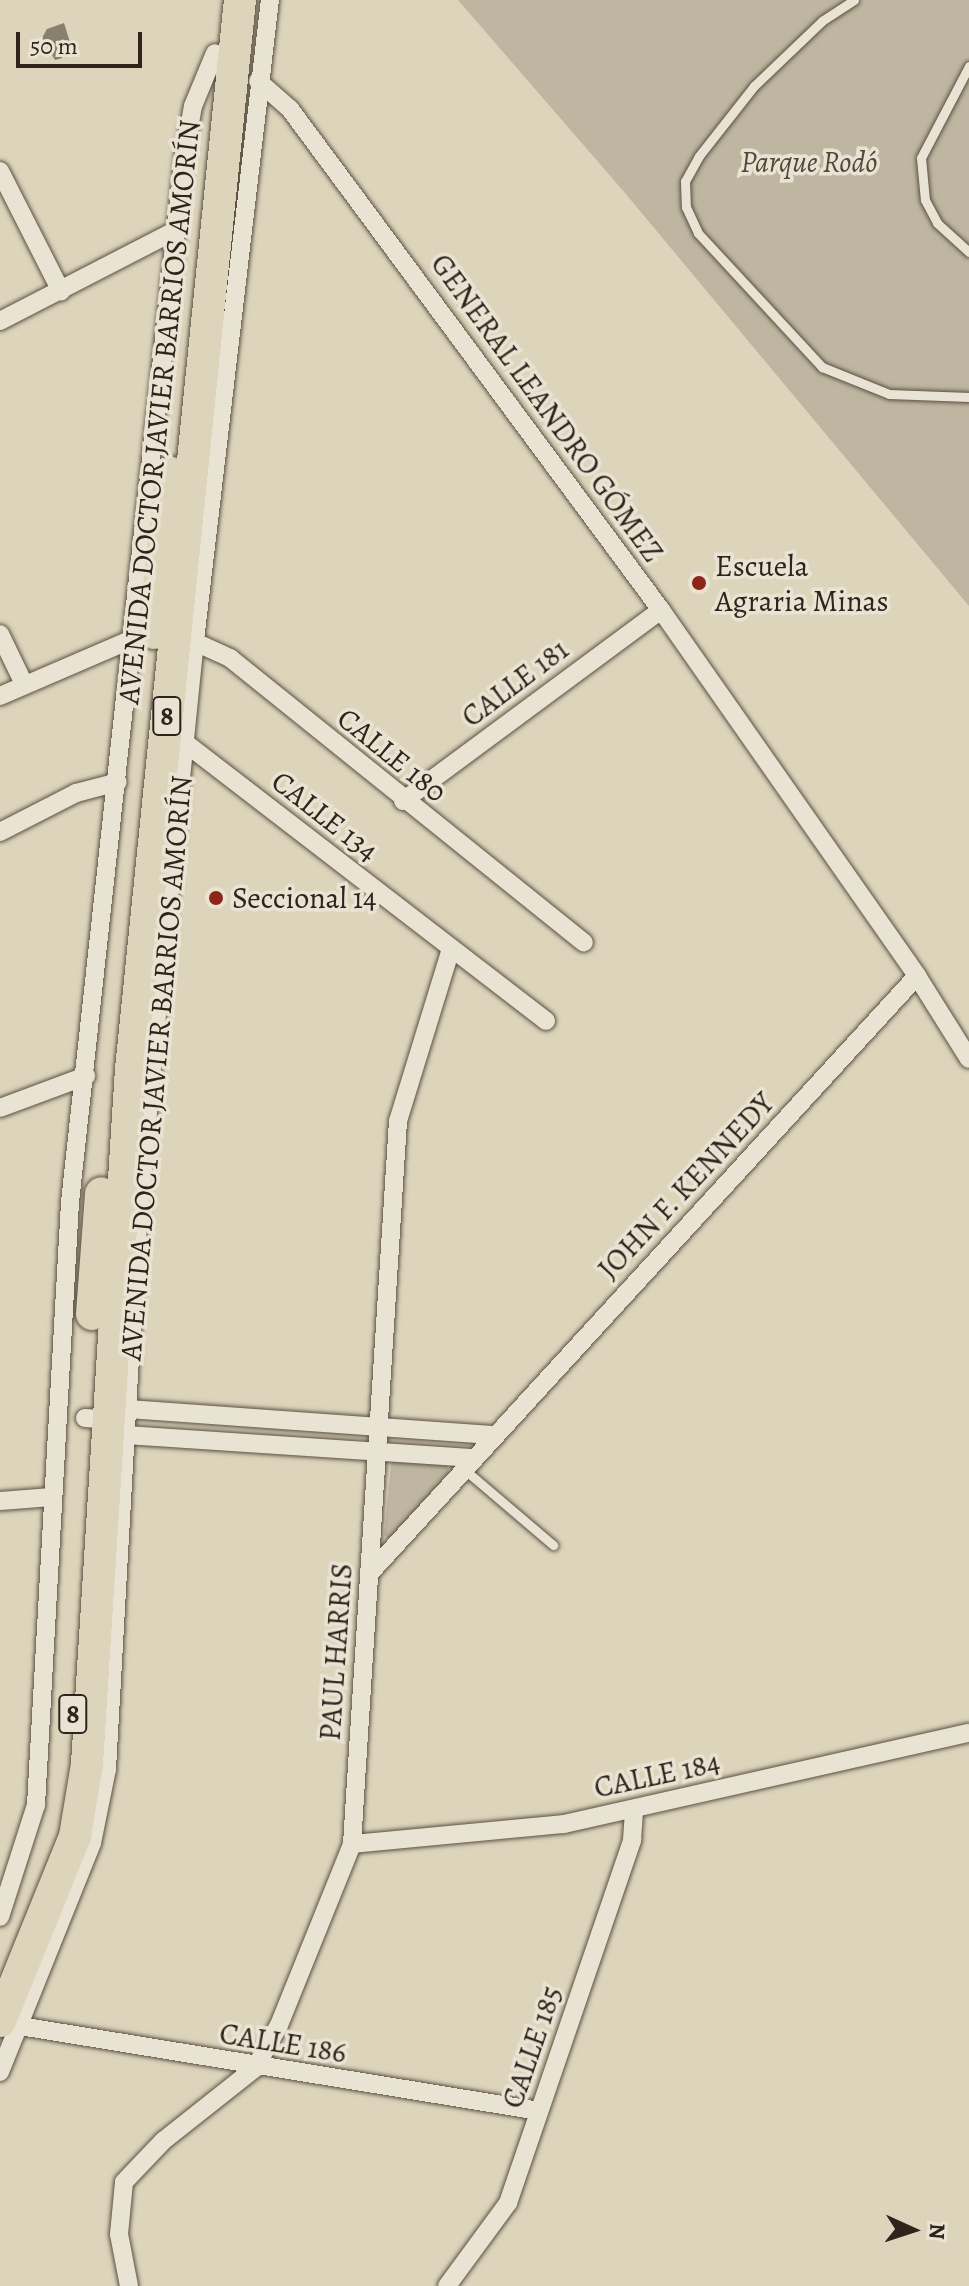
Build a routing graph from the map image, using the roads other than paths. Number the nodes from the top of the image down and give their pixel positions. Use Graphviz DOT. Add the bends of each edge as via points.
graph roads {
  1 [pos="220,0"];
  2 [pos="240,0"];
  3 [pos="270,0"];
  4 [pos="854,0"];
  5 [pos="215,53"];
  6 [pos="969,66"];
  7 [pos="258,81"];
  8 [pos="0,171"];
  9 [pos="176,230"];
  10 [pos="969,252"];
  11 [pos="61,291"];
  12 [pos="0,321"];
  13 [pos="969,397"];
  14 [pos="661,610"];
  15 [pos="0,634"];
  16 [pos="164,636"];
  17 [pos="24,684"];
  18 [pos="0,696"];
  19 [pos="184,742"];
  20 [pos="118,782"];
  21 [pos="403,801"];
  22 [pos="0,832"];
  23 [pos="584,943"];
  24 [pos="451,949"];
  25 [pos="917,976"];
  26 [pos="546,1021"];
  27 [pos="969,1057"];
  28 [pos="86,1076"];
  29 [pos="0,1108"];
  30 [pos="112,1420"];
  31 [pos="378,1426"];
  32 [pos="495,1435"];
  33 [pos="377,1452"];
  34 [pos="469,1464"];
  35 [pos="52,1497"];
  36 [pos="0,1501"];
  37 [pos="553,1545"];
  38 [pos="369,1574"];
  39 [pos="969,1733"];
  40 [pos="634,1810"];
  41 [pos="352,1844"];
  42 [pos="0,1917"];
  43 [pos="0,1980"];
  44 [pos="10,2024"];
  45 [pos="255,2068"];
  46 [pos="0,2072"];
  47 [pos="539,2111"];
  48 [pos="129,2286"];
  49 [pos="447,2286"];
  1 -- 5 [label="highway, AVENIDA DOCTOR JAVIER BARRIOS AMORÍN / 8"];
  2 -- 16 [label="highway, AVENIDA DOCTOR JAVIER BARRIOS AMORÍN / 8"];
  3 -- 7 [label="street, AVENIDA DOCTOR JAVIER BARRIOS AMORÍN"];
  4 -- 13 [label="lane" via="822,21 754,86 699,156 685,181 686,207 698,233 822,367 889,394"];
  5 -- 9 [label="street, AVENIDA DOCTOR JAVIER BARRIOS AMORÍN" via="188,127"];
  5 -- 16 [label="highway, AVENIDA DOCTOR JAVIER BARRIOS AMORÍN / 8"];
  6 -- 10 [label="lane" via="921,158 925,200 937,223"];
  7 -- 14 [label="street, GENERAL LEANDRO GÓMEZ" via="290,109"];
  7 -- 16 [label="street, AVENIDA DOCTOR JAVIER BARRIOS AMORÍN"];
  8 -- 11 [label="street"];
  9 -- 11 [label="street"];
  9 -- 16 [label="street, AVENIDA DOCTOR JAVIER BARRIOS AMORÍN"];
  11 -- 12 [label="street"];
  14 -- 21 [label="street, CALLE 181"];
  14 -- 25 [label="street, GENERAL LEANDRO GÓMEZ"];
  15 -- 17 [label="street"];
  16 -- 17 [label="street"];
  16 -- 19 [label="street, AVENIDA DOCTOR JAVIER BARRIOS AMORÍN"];
  16 -- 20 [label="street, AVENIDA DOCTOR JAVIER BARRIOS AMORÍN"];
  16 -- 21 [label="street, CALLE 180" via="230,658"];
  16 -- 30 [label="highway, AVENIDA DOCTOR JAVIER BARRIOS AMORÍN / 8" via="131,1069"];
  17 -- 18 [label="street"];
  19 -- 24 [label="street, CALLE 134"];
  19 -- 30 [label="street, AVENIDA DOCTOR JAVIER BARRIOS AMORÍN" via="137,1235"];
  20 -- 22 [label="street" via="76,793"];
  20 -- 28 [label="street, AVENIDA DOCTOR JAVIER BARRIOS AMORÍN"];
  21 -- 23 [label="street, CALLE 180"];
  24 -- 26 [label="street, CALLE 134"];
  24 -- 31 [label="street, PAUL HARRIS" via="398,1121"];
  25 -- 27 [label="street, GENERAL LEANDRO GÓMEZ"];
  25 -- 32 [label="street, JOHN F. KENNEDY"];
  28 -- 29 [label="street"];
  28 -- 35 [label="street, AVENIDA DOCTOR JAVIER BARRIOS AMORÍN" via="70,1202"];
  30 -- 31 [label="street"];
  30 -- 33 [label="street"];
  30 -- 43 [label="highway, AVENIDA DOCTOR JAVIER BARRIOS AMORÍN / 8" via="67,1796 54,1848"];
  30 -- 44 [label="highway, AVENIDA DOCTOR JAVIER BARRIOS AMORÍN / 8" via="81,1807"];
  31 -- 32 [label="street"];
  31 -- 33 [label="street, PAUL HARRIS"];
  32 -- 34 [label="street, JOHN F. KENNEDY"];
  33 -- 34 [label="street"];
  33 -- 38 [label="street, PAUL HARRIS"];
  34 -- 37 [label="lane"];
  34 -- 38 [label="street, JOHN F. KENNEDY"];
  35 -- 36 [label="street"];
  35 -- 42 [label="street, AVENIDA DOCTOR JAVIER BARRIOS AMORÍN" via="36,1805"];
  38 -- 41 [label="street, PAUL HARRIS"];
  39 -- 40 [label="street, CALLE 184"];
  40 -- 41 [label="street, CALLE 184" via="564,1824"];
  40 -- 47 [label="street, CALLE 185" via="632,1840"];
  41 -- 45 [label="street, PAUL HARRIS" via="279,2025"];
  44 -- 45 [label="street, CALLE 186"];
  44 -- 46 [label="street, AVENIDA DOCTOR JAVIER BARRIOS AMORÍN"];
  45 -- 47 [label="street, CALLE 186"];
  45 -- 48 [label="street, PAUL HARRIS" via="163,2141 124,2182 119,2234"];
  47 -- 49 [label="street, CALLE 185" via="508,2203"];
}
